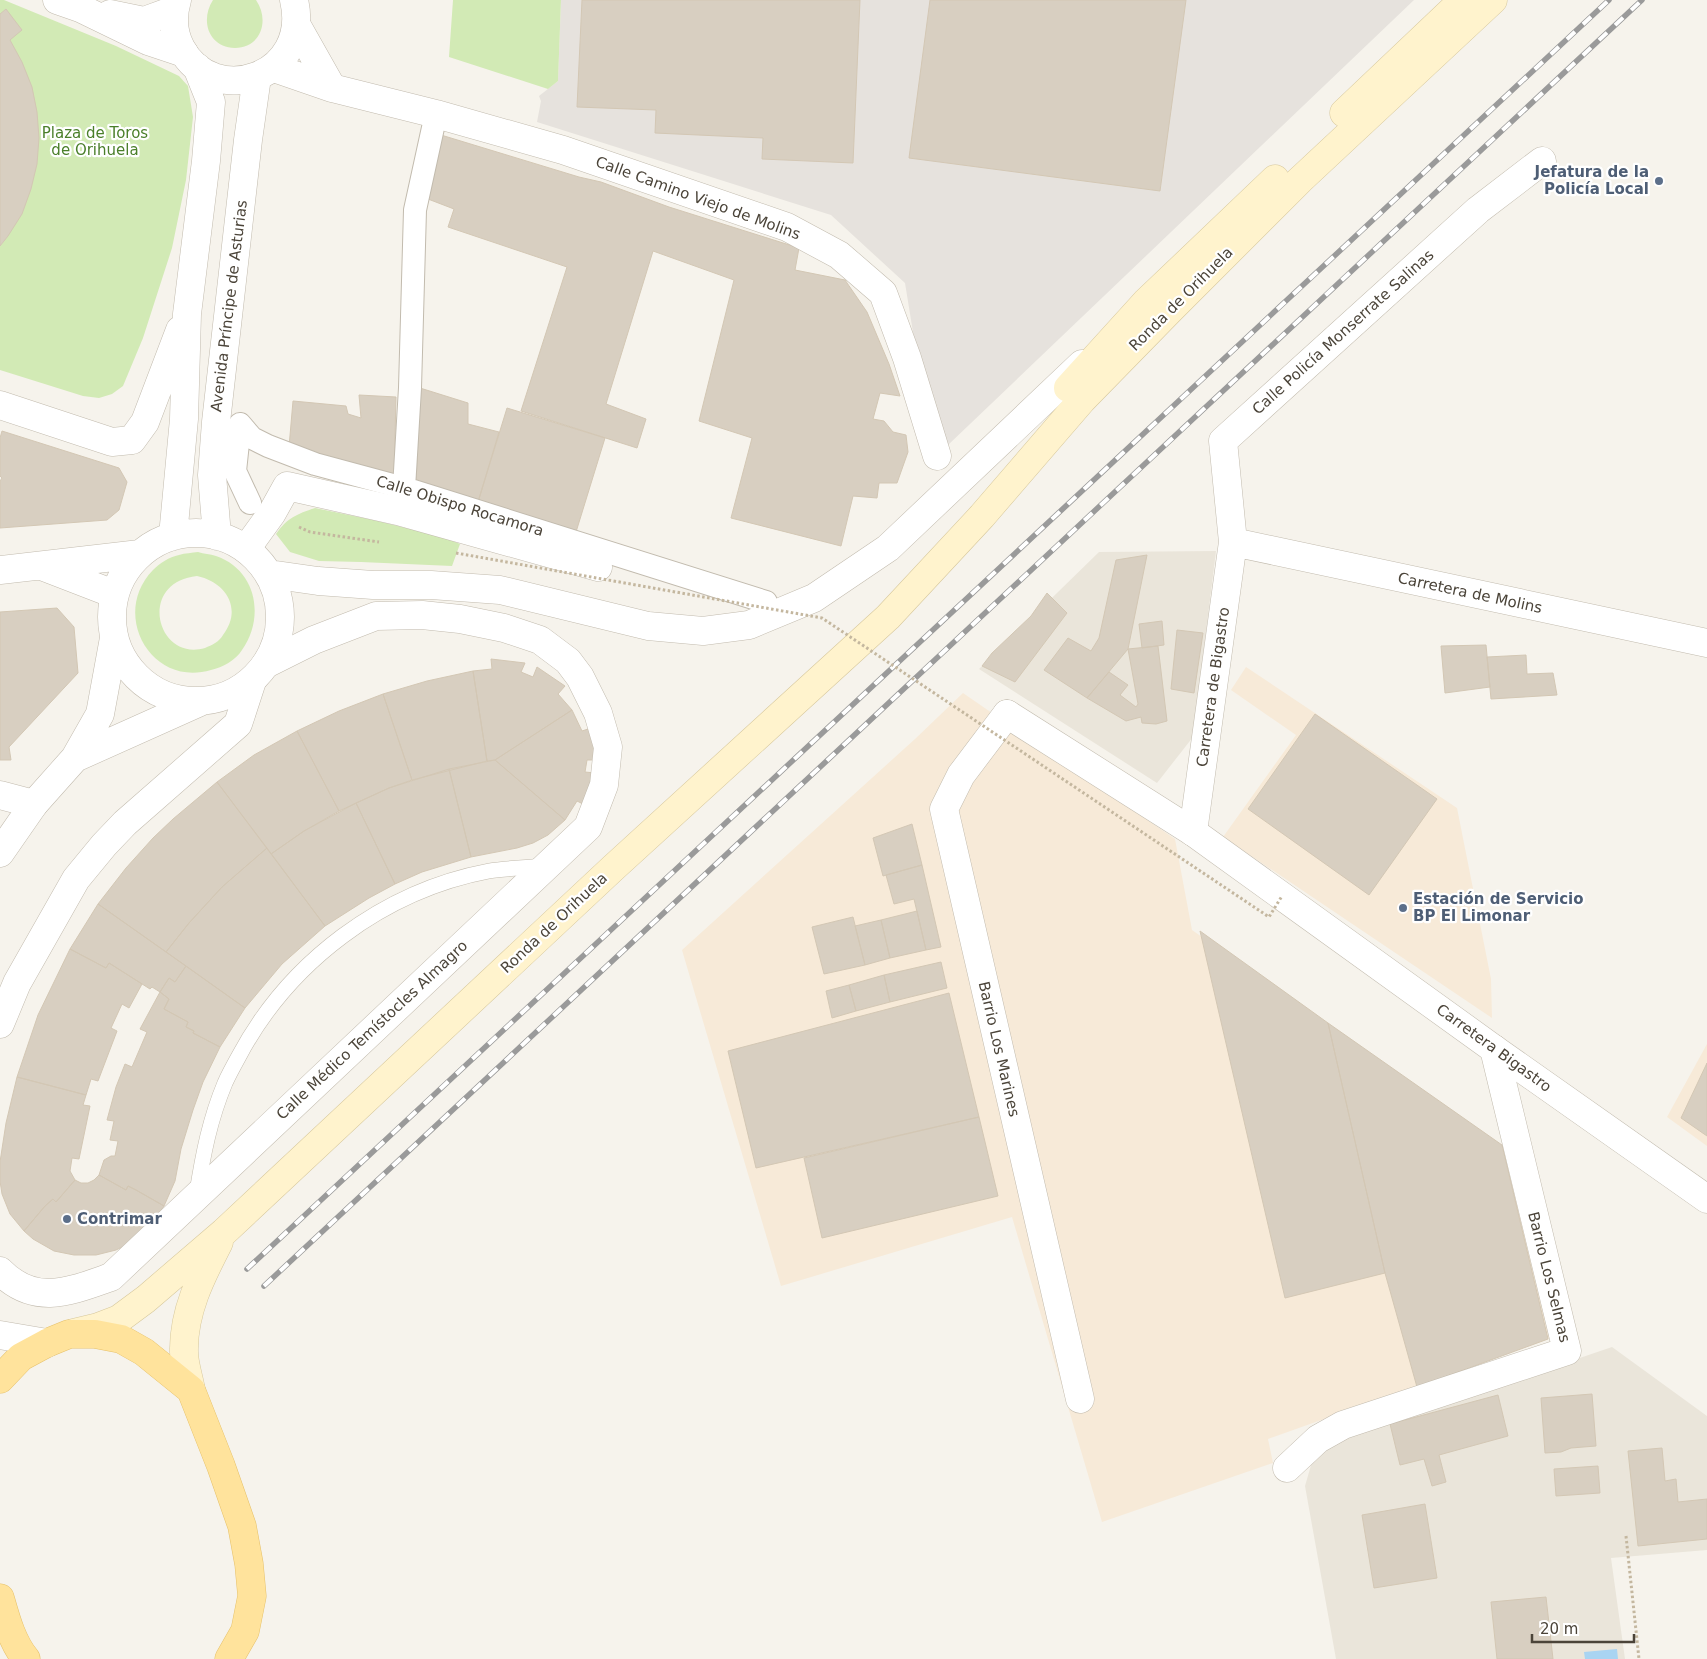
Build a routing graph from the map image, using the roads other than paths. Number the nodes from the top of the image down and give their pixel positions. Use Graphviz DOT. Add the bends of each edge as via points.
graph roads {
  1 [pos="1463,0"];
  2 [pos="1493,0"];
  3 [pos="68,4"];
  4 [pos="175,5"];
  5 [pos="298,9"];
  6 [pos="190,60"];
  7 [pos="265,72"];
  8 [pos="332,88"];
  9 [pos="436,114"];
  10 [pos="1542,161"];
  11 [pos="1146,302"];
  12 [pos="187,314"];
  13 [pos="0,405"];
  14 [pos="937,456"];
  15 [pos="404,488"];
  16 [pos="250,503"];
  17 [pos="173,536"];
  18 [pos="217,536"];
  19 [pos="1233,542"];
  20 [pos="246,549"];
  21 [pos="140,554"];
  22 [pos="40,566"];
  23 [pos="598,567"];
  24 [pos="0,570"];
  25 [pos="269,574"];
  26 [pos="114,594"];
  27 [pos="766,602"];
  28 [pos="888,617"];
  29 [pos="114,638"];
  30 [pos="1707,643"];
  31 [pos="259,673"];
  32 [pos="200,702"];
  33 [pos="75,758"];
  34 [pos="0,795"];
  35 [pos="34,804"];
  36 [pos="1193,832"];
  37 [pos="0,853"];
  38 [pos="547,866"];
  39 [pos="0,1024"];
  40 [pos="1494,1049"];
  41 [pos="197,1195"];
  42 [pos="1707,1199"];
  43 [pos="224,1232"];
  44 [pos="0,1271"];
  45 [pos="0,1335"];
  46 [pos="58,1338"];
  47 [pos="0,1379"];
  48 [pos="191,1390"];
  49 [pos="1080,1399"];
  50 [pos="1287,1468"];
  51 [pos="2,1612"];
  52 [pos="26,1659"];
  53 [pos="229,1659"];
  1 -- 11 [label="main road, Ronda de Orihuela"];
  2 -- 28 [label="main road, Ronda de Orihuela" via="1300,180 1109,372"];
  3 -- 4 [label="street" via="144,21"];
  3 -- 6 [label="street"];
  4 -- 6 [label="street, Avenida Príncipe de Asturias" via="177,39"];
  5 -- 7 [label="street" via="293,40 286,54"];
  5 -- 8 [label="street"];
  6 -- 7 [label="street" via="210,75 225,80 241,80"];
  6 -- 12 [label="street, Avenida Príncipe de Asturias" via="211,102"];
  7 -- 8 [label="street, Calle Camino Viejo de Molins"];
  7 -- 18 [label="street, Avenida Príncipe de Asturias" via="248,140 216,422 212,475"];
  8 -- 9 [label="street, Calle Camino Viejo de Molins"];
  9 -- 14 [label="street, Calle Camino Viejo de Molins" via="563,150 779,224 839,255 884,293"];
  9 -- 15 [label="street" via="415,210"];
  10 -- 19 [label="street, Calle Policía Monserrate Salinas" via="1478,210 1223,441"];
  11 -- 25 [label="street" via="888,548 814,598 749,625 703,631 648,626 500,590 373,585"];
  11 -- 28 [label="main road, Ronda de Orihuela" via="1034,426 958,519"];
  12 -- 13 [label="street, Avenida Príncipe de Asturias" via="145,422 132,440 112,442"];
  12 -- 17 [label="street, Avenida Príncipe de Asturias" via="184,419"];
  15 -- 16 [label="street, Calle Obispo Rocamora" via="315,464 268,446 252,438 240,424 235,471"];
  15 -- 27 [label="street, Calle Obispo Rocamora"];
  17 -- 18 [label="street" via="195,533"];
  17 -- 21 [label="street"];
  18 -- 20 [label="street"];
  19 -- 30 [label="street, Carretera de Molins"];
  19 -- 36 [label="street, Carretera de Bigastro"];
  20 -- 23 [label="street, Calle Obispo Rocamora" via="287,486 398,511"];
  20 -- 25 [label="street"];
  21 -- 22 [label="street"];
  21 -- 26 [label="street" via="124,573"];
  22 -- 24 [label="street"];
  22 -- 26 [label="street"];
  25 -- 31 [label="street" via="278,596 280,620 277,643"];
  26 -- 29 [label="street" via="111,616"];
  28 -- 43 [label="main road, Ronda de Orihuela" via="613,868"];
  29 -- 32 [label="street" via="121,656 145,685 180,700"];
  29 -- 33 [label="street" via="100,714"];
  31 -- 32 [label="street" via="228,696"];
  31 -- 38 [label="street, Calle Médico Temístocles Almagro" via="314,640 376,616 422,615 460,619 540,640 568,661 580,677 598,713 608,747 604,784 588,827"];
  31 -- 39 [label="street" via="238,724 125,823 76,879 17,983"];
  32 -- 33 [label="street"];
  33 -- 35 [label="street"];
  34 -- 35 [label="street"];
  35 -- 37 [label="street"];
  36 -- 40 [label="street, Carretera Bigastro"];
  36 -- 49 [label="street, Barrio Los Marines" via="1007,714 961,775 944,809"];
  38 -- 41 [label="street, Calle Médico Temístocles Almagro"];
  38 -- 41 [label="lane" via="488,872 432,887 379,911 331,944 288,984 252,1031 225,1082 206,1137"];
  40 -- 42 [label="street, Carretera Bigastro"];
  40 -- 50 [label="street, Barrio Los Selmas" via="1567,1351 1343,1424 1318,1439"];
  41 -- 44 [label="street, Calle Médico Temístocles Almagro" via="111,1277 54,1293 36,1292 20,1286"];
  43 -- 46 [label="main road, Ronda de Orihuela" via="119,1319"];
  43 -- 48 [label="main road, Ronda de Orihuela" via="196,1288 188,1314 184,1352"];
  45 -- 46 [label="street"];
  46 -- 47 [label="main road" via="21,1357"];
  46 -- 48 [label="main road" via="95,1334 121,1339 144,1352"];
  48 -- 53 [label="main road" via="242,1526 249,1564 252,1596 247,1622"];
  51 -- 52 [label="main road"];
}
